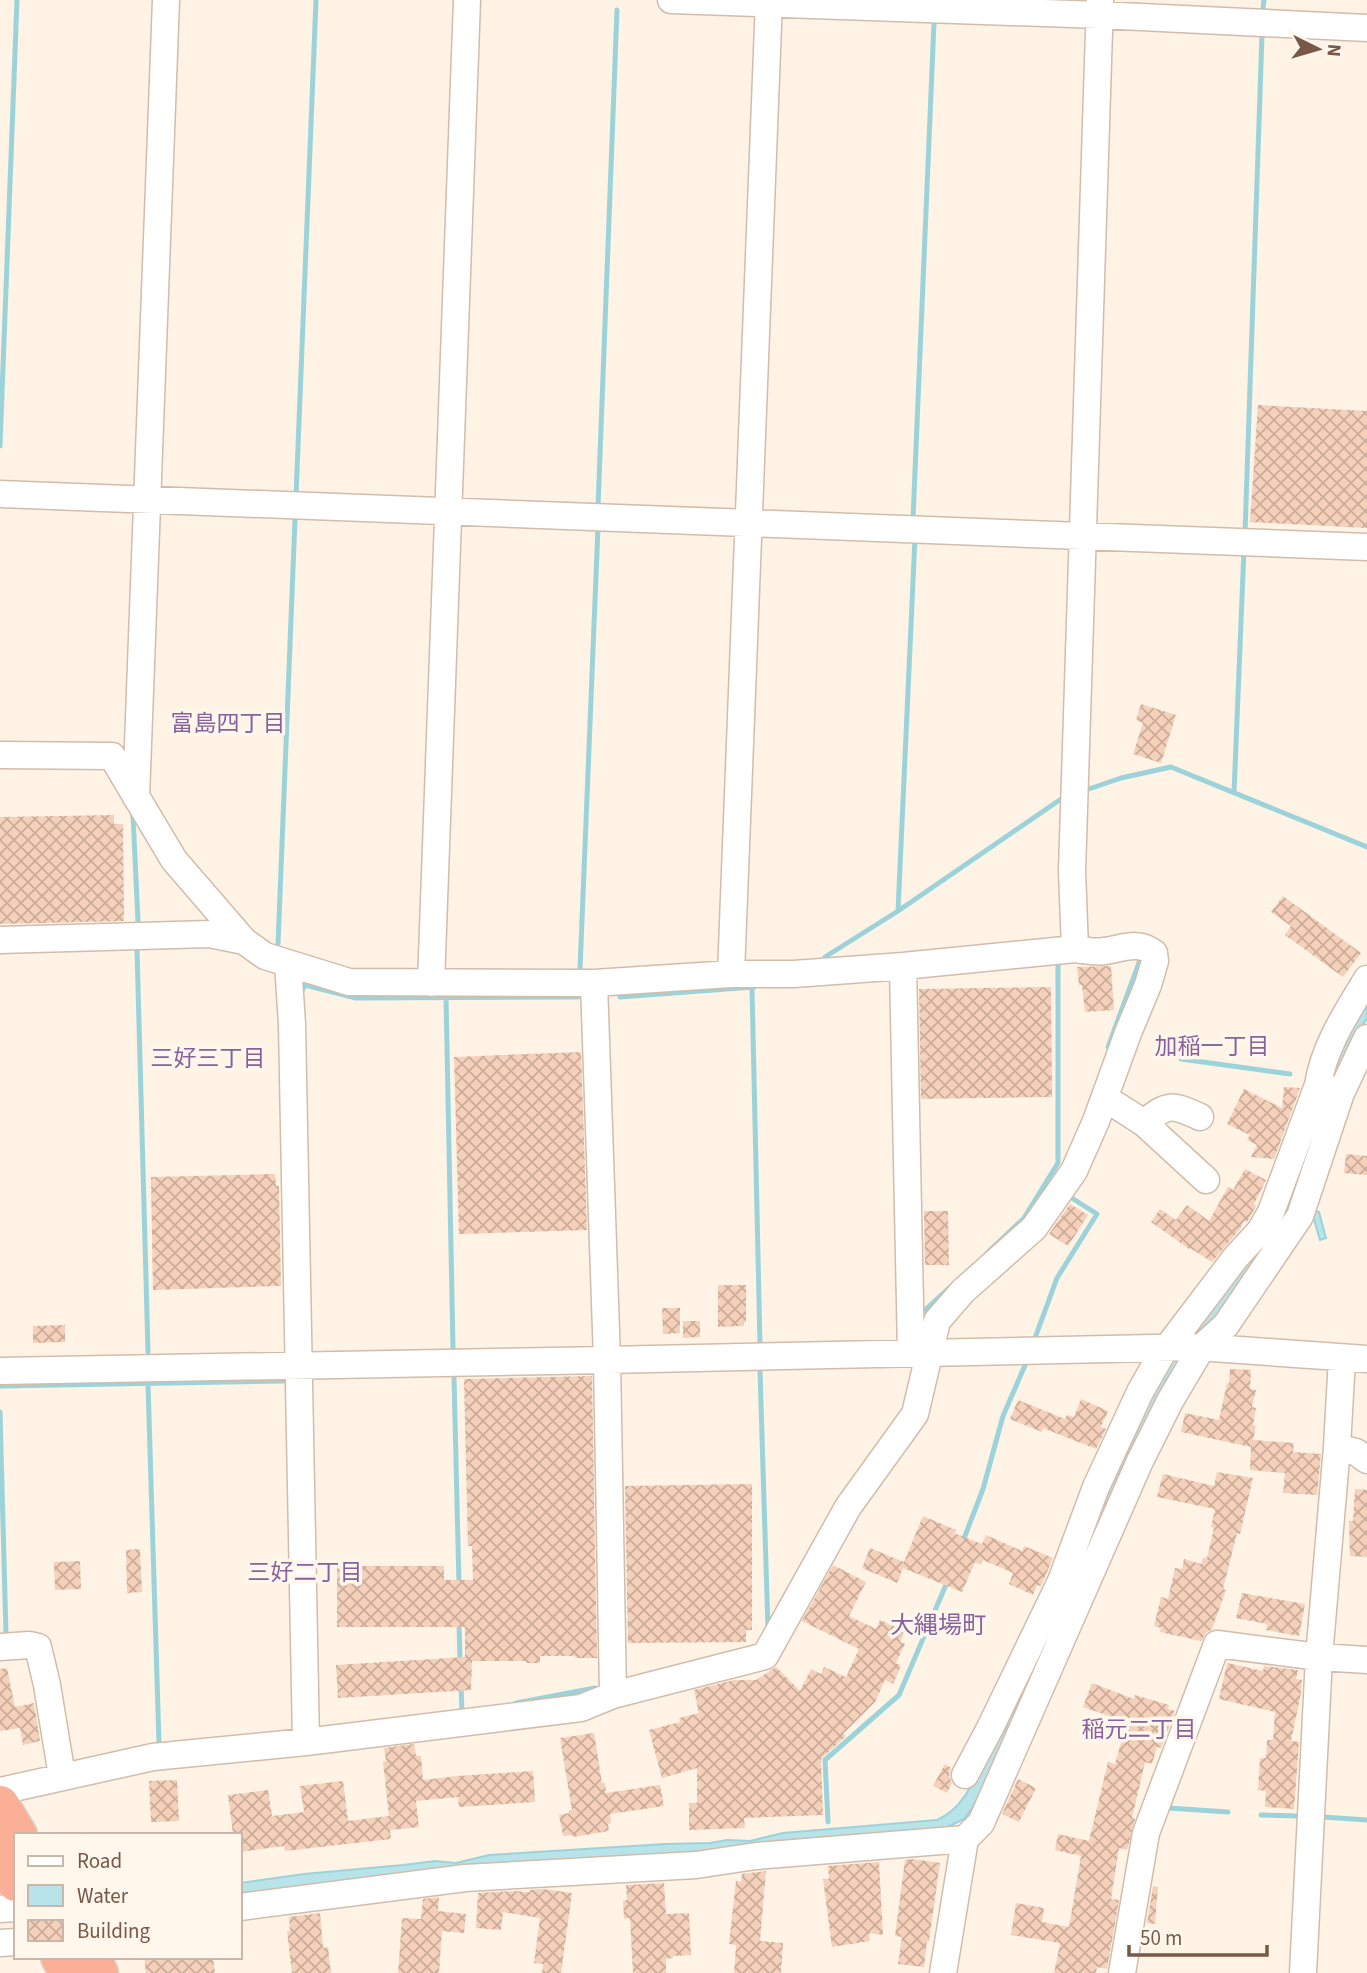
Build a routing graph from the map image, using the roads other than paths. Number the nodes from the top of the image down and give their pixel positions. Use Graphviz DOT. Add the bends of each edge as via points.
graph roads {
  1 [pos="166,0"];
  2 [pos="467,0"];
  3 [pos="671,0"];
  4 [pos="769,2"];
  5 [pos="1100,7"];
  6 [pos="1367,28"];
  7 [pos="0,494"];
  8 [pos="148,499"];
  9 [pos="448,512"];
  10 [pos="749,524"];
  11 [pos="1081,537"];
  12 [pos="1367,547"];
  13 [pos="0,755"];
  14 [pos="136,797"];
  15 [pos="0,940"];
  16 [pos="244,941"];
  17 [pos="1075,949"];
  18 [pos="288,964"];
  19 [pos="903,966"];
  20 [pos="731,974"];
  21 [pos="1367,979"];
  22 [pos="431,983"];
  23 [pos="594,983"];
  24 [pos="1367,1038"];
  25 [pos="1329,1089"];
  26 [pos="1105,1098"];
  27 [pos="1199,1117"];
  28 [pos="1143,1123"];
  29 [pos="1206,1180"];
  30 [pos="1200,1347"];
  31 [pos="1167,1348"];
  32 [pos="921,1353"];
  33 [pos="1354,1359"];
  34 [pos="607,1360"];
  35 [pos="298,1365"];
  36 [pos="0,1371"];
  37 [pos="1337,1447"];
  38 [pos="1367,1460"];
  39 [pos="0,1647"];
  40 [pos="1319,1657"];
  41 [pos="1367,1660"];
  42 [pos="613,1696"];
  43 [pos="306,1742"];
  44 [pos="965,1775"];
  45 [pos="62,1776"];
  46 [pos="0,1791"];
  47 [pos="0,1805"];
  48 [pos="17,1833"];
  49 [pos="965,1839"];
  50 [pos="0,1856"];
  51 [pos="14,1879"];
  52 [pos="242,1907"];
  53 [pos="940,1971"];
  54 [pos="1122,1973"];
  55 [pos="1135,1973"];
  56 [pos="1303,1973"];
  1 -- 8 [label="street"];
  2 -- 9 [label="street"];
  3 -- 4 [label="street"];
  4 -- 5 [label="street"];
  4 -- 10 [label="street"];
  5 -- 6 [label="street"];
  5 -- 11 [label="street"];
  7 -- 8 [label="street"];
  8 -- 9 [label="street"];
  8 -- 14 [label="street"];
  9 -- 10 [label="street"];
  9 -- 22 [label="street"];
  10 -- 11 [label="street"];
  10 -- 20 [label="street"];
  11 -- 12 [label="street"];
  11 -- 17 [label="street" via="1072,871"];
  13 -- 14 [label="street" via="112,756"];
  14 -- 16 [label="street" via="174,860"];
  15 -- 16 [label="street" via="209,934"];
  16 -- 18 [label="street" via="265,956"];
  17 -- 19 [label="street"];
  17 -- 26 [label="street" via="1103,952 1147,947 1154,953 1149,985"];
  18 -- 22 [label="street" via="349,982"];
  18 -- 35 [label="street"];
  19 -- 20 [label="street"];
  19 -- 32 [label="street"];
  20 -- 23 [label="street"];
  21 -- 25 [label="street" via="1339,1026 1320,1073"];
  22 -- 23 [label="street"];
  23 -- 34 [label="street"];
  24 -- 25 [label="street"];
  25 -- 30 [label="street" via="1302,1210 1226,1325"];
  25 -- 31 [label="street" via="1260,1231"];
  26 -- 28 [label="street"];
  26 -- 32 [label="street" via="1074,1171 1034,1228 962,1291 937,1321"];
  27 -- 28 [label="street" via="1177,1106 1167,1107"];
  28 -- 29 [label="street"];
  30 -- 31 [label="street"];
  30 -- 33 [label="street"];
  30 -- 49 [label="street" via="1140,1461 981,1822"];
  31 -- 32 [label="street"];
  31 -- 44 [label="street" via="1140,1392 1096,1487 1055,1593"];
  32 -- 34 [label="street"];
  32 -- 42 [label="street" via="915,1413 848,1507 765,1656"];
  33 -- 37 [label="street"];
  34 -- 35 [label="street"];
  34 -- 42 [label="street"];
  35 -- 36 [label="street"];
  35 -- 43 [label="street"];
  37 -- 38 [label="street"];
  37 -- 40 [label="street"];
  39 -- 45 [label="street" via="38,1647"];
  40 -- 41 [label="street"];
  40 -- 54 [label="street" via="1217,1644 1146,1833"];
  40 -- 56 [label="street"];
  42 -- 43 [label="street" via="581,1708"];
  43 -- 45 [label="street" via="153,1757"];
  45 -- 46 [label="street"];
  47 -- 48 [label="highway"];
  49 -- 52 [label="street" via="696,1865 465,1878"];
  49 -- 53 [label="street"];
  50 -- 51 [label="highway"];
  54 -- 55 [label="street"];
}
